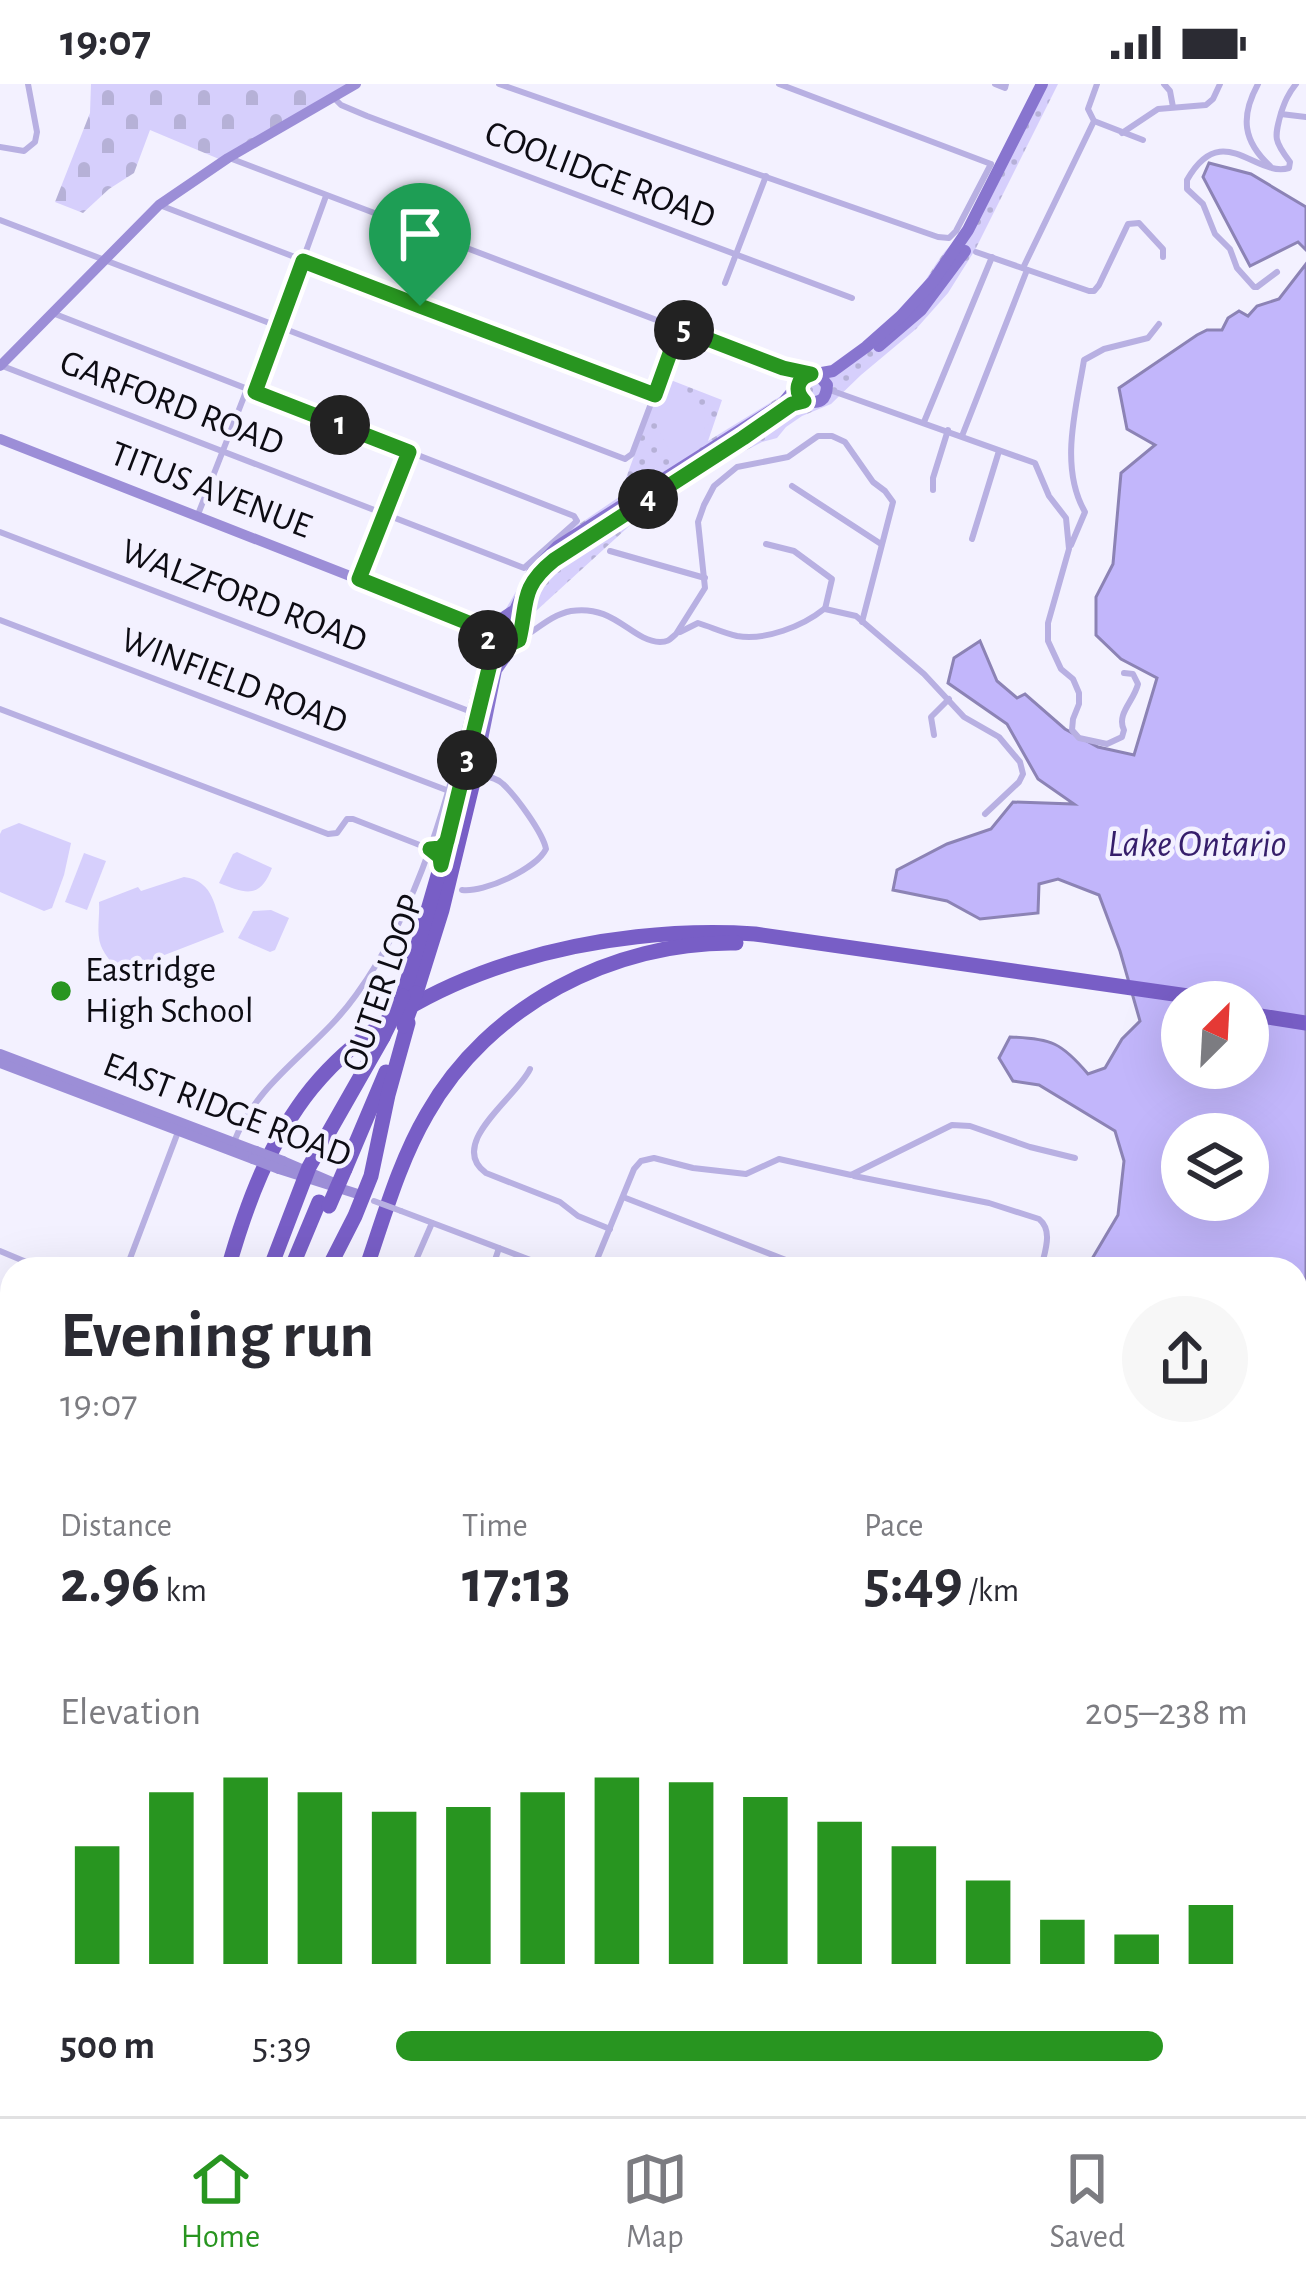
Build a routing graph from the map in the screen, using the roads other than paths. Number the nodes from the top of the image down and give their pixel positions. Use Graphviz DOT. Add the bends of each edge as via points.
graph roads {
  1 [pos="28,84"];
  2 [pos="356,84"];
  3 [pos="499,84"];
  4 [pos="779,84"];
  5 [pos="994,84"];
  6 [pos="1046,84"];
  7 [pos="1097,84"];
  8 [pos="1164,84"];
  9 [pos="1220,84"];
  10 [pos="1258,84"];
  11 [pos="1295,84"];
  12 [pos="1005,86"];
  13 [pos="333,97"];
  14 [pos="1174,108"];
  15 [pos="1281,114"];
  16 [pos="1306,117"];
  17 [pos="1094,121"];
  18 [pos="1122,133"];
  19 [pos="1143,140"];
  20 [pos="0,147"];
  21 [pos="228,158"];
  22 [pos="1273,168"];
  23 [pos="766,176"];
  24 [pos="326,196"];
  25 [pos="159,205"];
  26 [pos="0,220"];
  27 [pos="976,252"];
  28 [pos="736,254"];
  29 [pos="992,257"];
  30 [pos="1163,257"];
  31 [pos="103,259"];
  32 [pos="303,261"];
  33 [pos="1025,269"];
  34 [pos="1277,272"];
  35 [pos="725,283"];
  36 [pos="1257,286"];
  37 [pos="1268,293"];
  38 [pos="852,298"];
  39 [pos="51,312"];
  40 [pos="1159,324"];
  41 [pos="280,326"];
  42 [pos="679,328"];
  43 [pos="0,366"];
  44 [pos="783,368"];
  45 [pos="798,385"];
  46 [pos="822,385"];
  47 [pos="251,391"];
  48 [pos="655,395"];
  49 [pos="804,401"];
  50 [pos="924,422"];
  51 [pos="948,430"];
  52 [pos="962,436"];
  53 [pos="0,440"];
  54 [pos="999,450"];
  55 [pos="223,452"];
  56 [pos="409,452"];
  57 [pos="792,486"];
  58 [pos="933,490"];
  59 [pos="385,514"];
  60 [pos="197,517"];
  61 [pos="0,532"];
  62 [pos="972,539"];
  63 [pos="766,544"];
  64 [pos="881,544"];
  65 [pos="1069,548"];
  66 [pos="610,551"];
  67 [pos="705,578"];
  68 [pos="359,579"];
  69 [pos="825,609"];
  70 [pos="501,618"];
  71 [pos="0,620"];
  72 [pos="862,622"];
  73 [pos="470,623"];
  74 [pos="546,624"];
  75 [pos="519,634"];
  76 [pos="676,634"];
  77 [pos="494,637"];
  78 [pos="486,663"];
  79 [pos="1124,673"];
  80 [pos="949,699"];
  81 [pos="0,709"];
  82 [pos="470,711"];
  83 [pos="934,735"];
  84 [pos="475,773"];
  85 [pos="449,791"];
  86 [pos="985,814"];
  87 [pos="447,841"];
  88 [pos="430,849"];
  89 [pos="441,865"];
  90 [pos="462,890"];
  91 [pos="1073,984"];
  92 [pos="1161,994"];
  93 [pos="409,995"];
  94 [pos="1161,1000"];
  95 [pos="1269,1008"];
  96 [pos="1306,1013"];
  97 [pos="1269,1017"];
  98 [pos="1306,1022"];
  99 [pos="396,1030"];
  100 [pos="0,1054"];
  101 [pos="0,1064"];
  102 [pos="530,1069"];
  103 [pos="180,1127"];
  104 [pos="232,1147"];
  105 [pos="1076,1158"];
  106 [pos="281,1165"];
  107 [pos="306,1174"];
  108 [pos="850,1175"];
  109 [pos="622,1197"];
  110 [pos="369,1198"];
  111 [pos="295,1203"];
  112 [pos="324,1204"];
  113 [pos="432,1223"];
  114 [pos="610,1229"];
  115 [pos="499,1248"];
  116 [pos="131,1257"];
  117 [pos="232,1257"];
  118 [pos="275,1257"];
  119 [pos="297,1257"];
  120 [pos="306,1257"];
  121 [pos="335,1257"];
  122 [pos="369,1257"];
  123 [pos="417,1257"];
  124 [pos="496,1257"];
  125 [pos="523,1257"];
  126 [pos="598,1257"];
  127 [pos="778,1257"];
  128 [pos="1043,1257"];
  1 -- 20 [label="street" via="33,146"];
  2 -- 13 [label="main road"];
  3 -- 23 [label="street"];
  4 -- 23 [label="street" via="991,164 949,238"];
  5 -- 12 [label="street"];
  6 -- 46 [label="main road" via="943,268"];
  7 -- 17 [label="street" via="1088,110"];
  8 -- 14 [label="street"];
  9 -- 14 [label="street" via="1206,105"];
  10 -- 22 [label="street" via="1248,108 1249,141"];
  11 -- 15 [label="street"];
  13 -- 21 [label="main road"];
  13 -- 28 [label="street, COOLIDGE ROAD"];
  14 -- 18 [label="street" via="1158,109"];
  15 -- 16 [label="street"];
  15 -- 22 [label="street" via="1276,140 1290,165"];
  17 -- 18 [label="street"];
  17 -- 33 [label="street"];
  18 -- 19 [label="street"];
  21 -- 24 [label="street"];
  21 -- 25 [label="main road"];
  22 -- 36 [label="street" via="1223,153 1208,156 1187,180 1237,268"];
  23 -- 28 [label="street"];
  24 -- 32 [label="street"];
  24 -- 42 [label="street"];
  25 -- 31 [label="main road"];
  25 -- 32 [label="street"];
  26 -- 31 [label="street"];
  27 -- 29 [label="street"];
  28 -- 35 [label="street"];
  28 -- 38 [label="street, COOLIDGE ROAD"];
  29 -- 33 [label="street"];
  29 -- 50 [label="street"];
  30 -- 33 [label="street" via="1139,223 1124,230 1094,291"];
  31 -- 39 [label="main road"];
  31 -- 41 [label="street"];
  32 -- 41 [label="street"];
  32 -- 48 [label="street"];
  33 -- 52 [label="street"];
  34 -- 36 [label="street"];
  36 -- 37 [label="street"];
  39 -- 43 [label="main road"];
  39 -- 47 [label="street"];
  40 -- 65 [label="street" via="1148,338 1084,360 1072,443 1074,494 1085,512"];
  41 -- 47 [label="street"];
  41 -- 48 [label="street" via="628,459"];
  42 -- 44 [label="street"];
  42 -- 48 [label="street"];
  43 -- 55 [label="street, GARFORD ROAD"];
  44 -- 45 [label="street"];
  44 -- 46 [label="street"];
  45 -- 46 [label="main road" via="805,376"];
  45 -- 49 [label="main road"];
  45 -- 70 [label="main road" via="783,404 550,552 516,608"];
  46 -- 49 [label="main road" via="812,404"];
  46 -- 50 [label="street"];
  47 -- 55 [label="street"];
  47 -- 56 [label="street"];
  49 -- 75 [label="main road, OUTER LOOP" via="549,563 528,590"];
  50 -- 51 [label="street"];
  51 -- 52 [label="street"];
  51 -- 58 [label="street"];
  52 -- 54 [label="street"];
  53 -- 60 [label="main road, TITUS AVENUE"];
  54 -- 62 [label="street"];
  54 -- 65 [label="street" via="1035,464 1066,518"];
  55 -- 59 [label="street, GARFORD ROAD"];
  55 -- 60 [label="street"];
  56 -- 59 [label="street"];
  56 -- 59 [label="street, GARFORD ROAD" via="577,519 524,568"];
  57 -- 64 [label="street"];
  59 -- 68 [label="street"];
  60 -- 68 [label="main road, TITUS AVENUE"];
  61 -- 82 [label="street, WALZFORD ROAD"];
  63 -- 69 [label="street" via="794,551 832,578"];
  64 -- 67 [label="street" via="893,502 844,442 818,436 788,457 737,467 714,486 698,522"];
  64 -- 72 [label="street"];
  65 -- 79 [label="street" via="1047,630 1079,693 1071,725 1079,738 1101,745 1122,736 1120,721 1138,684"];
  66 -- 67 [label="street"];
  67 -- 76 [label="street"];
  68 -- 73 [label="main road, TITUS AVENUE"];
  69 -- 72 [label="street"];
  69 -- 76 [label="street" via="761,635 698,623"];
  70 -- 73 [label="main road, TITUS AVENUE"];
  70 -- 75 [label="main road" via="513,618"];
  70 -- 77 [label="main road"];
  71 -- 85 [label="street, WINFIELD ROAD"];
  72 -- 80 [label="street"];
  73 -- 77 [label="main road, TITUS AVENUE"];
  73 -- 78 [label="main road" via="488,638"];
  74 -- 75 [label="street"];
  74 -- 75 [label="street"];
  74 -- 76 [label="street" via="589,610 656,641"];
  75 -- 77 [label="main road" via="506,646"];
  75 -- 84 [label="main road, OUTER LOOP" via="497,667"];
  77 -- 78 [label="main road, OUTER LOOP"];
  78 -- 82 [label="street"];
  78 -- 87 [label="main road, OUTER LOOP"];
  80 -- 83 [label="street" via="931,717"];
  80 -- 86 [label="street" via="1020,762 1018,782"];
  81 -- 88 [label="street" via="328,833 353,819"];
  82 -- 85 [label="street"];
  84 -- 90 [label="street" via="503,784 546,850 478,891"];
  84 -- 93 [label="highway, OUTER LOOP" via="442,910"];
  85 -- 88 [label="street"];
  87 -- 88 [label="street"];
  87 -- 89 [label="main road, OUTER LOOP"];
  88 -- 89 [label="street"];
  88 -- 104 [label="street" via="370,975 340,1017 252,1105"];
  89 -- 93 [label="highway, OUTER LOOP"];
  91 -- 92 [label="highway"];
  91 -- 94 [label="highway"];
  91 -- 117 [label="highway" via="790,938 702,932 569,948 509,965 453,987 346,1052 268,1159"];
  91 -- 122 [label="highway" via="719,943 613,963 556,988 498,1029 449,1080 410,1148"];
  93 -- 99 [label="highway, bridge"];
  93 -- 99 [label="highway, OUTER LOOP, bridge"];
  95 -- 96 [label="highway"];
  97 -- 98 [label="highway"];
  99 -- 107 [label="highway"];
  99 -- 110 [label="highway"];
  99 -- 112 [label="highway, OUTER LOOP"];
  100 -- 103 [label="main road, EAST RIDGE ROAD"];
  101 -- 103 [label="main road, EAST RIDGE ROAD"];
  102 -- 114 [label="street" via="476,1141 476,1165"];
  103 -- 104 [label="main road, EAST RIDGE ROAD"];
  103 -- 116 [label="street"];
  104 -- 106 [label="main road, EAST RIDGE ROAD, bridge"];
  105 -- 108 [label="street" via="952,1125"];
  106 -- 107 [label="main road, EAST RIDGE ROAD"];
  106 -- 111 [label="highway"];
  107 -- 110 [label="main road, EAST RIDGE ROAD"];
  107 -- 111 [label="highway"];
  108 -- 109 [label="street" via="779,1159 746,1174 649,1157 637,1164"];
  108 -- 128 [label="street" via="1040,1219 1048,1232"];
  109 -- 114 [label="street"];
  109 -- 127 [label="street"];
  110 -- 113 [label="street, EAST RIDGE ROAD, bridge"];
  110 -- 121 [label="highway"];
  111 -- 118 [label="highway"];
  112 -- 119 [label="highway, OUTER LOOP"];
  112 -- 120 [label="highway, OUTER LOOP"];
  113 -- 115 [label="street, EAST RIDGE ROAD"];
  113 -- 123 [label="street"];
  114 -- 126 [label="street"];
  115 -- 124 [label="street"];
  115 -- 125 [label="street, EAST RIDGE ROAD"];
}
